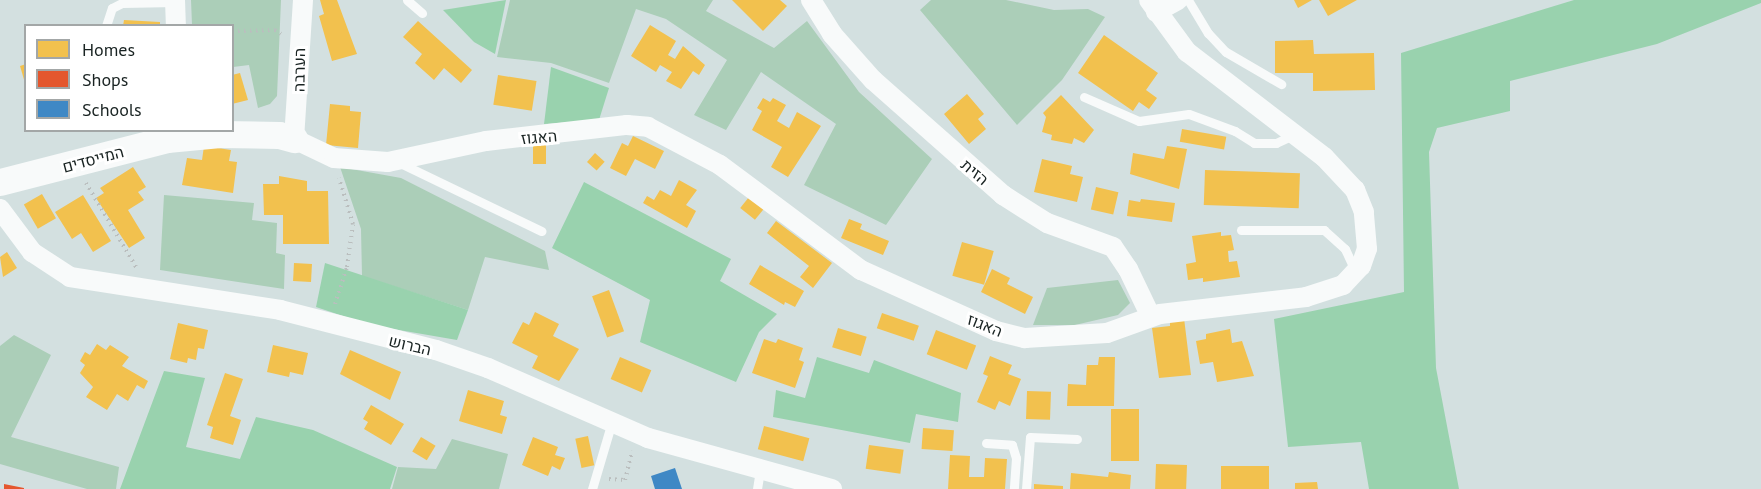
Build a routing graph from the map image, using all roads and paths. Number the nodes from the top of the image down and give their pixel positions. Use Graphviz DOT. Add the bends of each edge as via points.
graph roads {
  1 [pos="303,0"];
  2 [pos="407,0"];
  3 [pos="811,0"];
  4 [pos="1178,0"];
  5 [pos="1188,0"];
  6 [pos="175,1"];
  7 [pos="1152,6"];
  8 [pos="422,13"];
  9 [pos="107,24"];
  10 [pos="176,24"];
  11 [pos="234,30"];
  12 [pos="299,36"];
  13 [pos="1281,84"];
  14 [pos="1084,97"];
  15 [pos="185,134"];
  16 [pos="1294,134"];
  17 [pos="294,139"];
  18 [pos="334,158"];
  19 [pos="398,161"];
  20 [pos="80,162"];
  21 [pos="0,182"];
  22 [pos="0,210"];
  23 [pos="1242,230"];
  24 [pos="541,231"];
  25 [pos="1356,273"];
  26 [pos="152,292"];
  27 [pos="1151,317"];
  28 [pos="328,325"];
  29 [pos="611,425"];
  30 [pos="635,434"];
  31 [pos="1077,439"];
  32 [pos="986,443"];
  33 [pos="758,479"];
  34 [pos="827,488"];
  35 [pos="592,489"];
  36 [pos="604,489"];
  37 [pos="1014,489"];
  38 [pos="1026,489"];
  1 -- 12 [label="street, הערבה"];
  2 -- 8 [label="lane"];
  3 -- 27 [label="street, הזית" via="832,34 873,80 1003,195 1047,223 1113,247"];
  4 -- 7 [label="street"];
  5 -- 13 [label="lane" via="1204,28 1226,52"];
  6 -- 9 [label="lane" via="122,3 112,8"];
  6 -- 10 [label="street"];
  7 -- 16 [label="street" via="1187,52"];
  11 -- 12 [label="path" via="275,30 285,36"];
  12 -- 17 [label="street, הערבה"];
  14 -- 16 [label="lane" via="1139,121 1189,114 1235,131 1254,143 1276,143"];
  15 -- 17 [label="street, המייסדים" via="279,135"];
  15 -- 20 [label="street, המייסדים"];
  16 -- 25 [label="street" via="1341,172 1360,201 1367,225 1367,249"];
  17 -- 18 [label="street, האגוז"];
  18 -- 19 [label="street, האגוז"];
  18 -- 28 [label="path" via="353,224 347,267"];
  19 -- 24 [label="lane"];
  19 -- 27 [label="street, האגוז" via="486,141 627,125 648,127 726,170 853,266 996,331 1025,338 1056,339 1107,333"];
  20 -- 21 [label="street, המייסדים"];
  20 -- 26 [label="path" via="89,194"];
  22 -- 26 [label="street, הברוש" via="22,242 55,270 87,283"];
  23 -- 25 [label="lane" via="1324,230 1345,249"];
  25 -- 27 [label="street, האגוז" via="1343,285 1316,295"];
  26 -- 28 [label="street, הברוש" via="263,307"];
  28 -- 29 [label="street, הברוש" via="470,361"];
  29 -- 30 [label="street, הברוש"];
  29 -- 35 [label="lane"];
  30 -- 33 [label="street, הברוש"];
  30 -- 36 [label="path" via="626,480 606,479"];
  31 -- 38 [label="lane" via="1030,437"];
  32 -- 37 [label="lane" via="1012,445 1016,458"];
  33 -- 34 [label="street, הברוש"];
}
